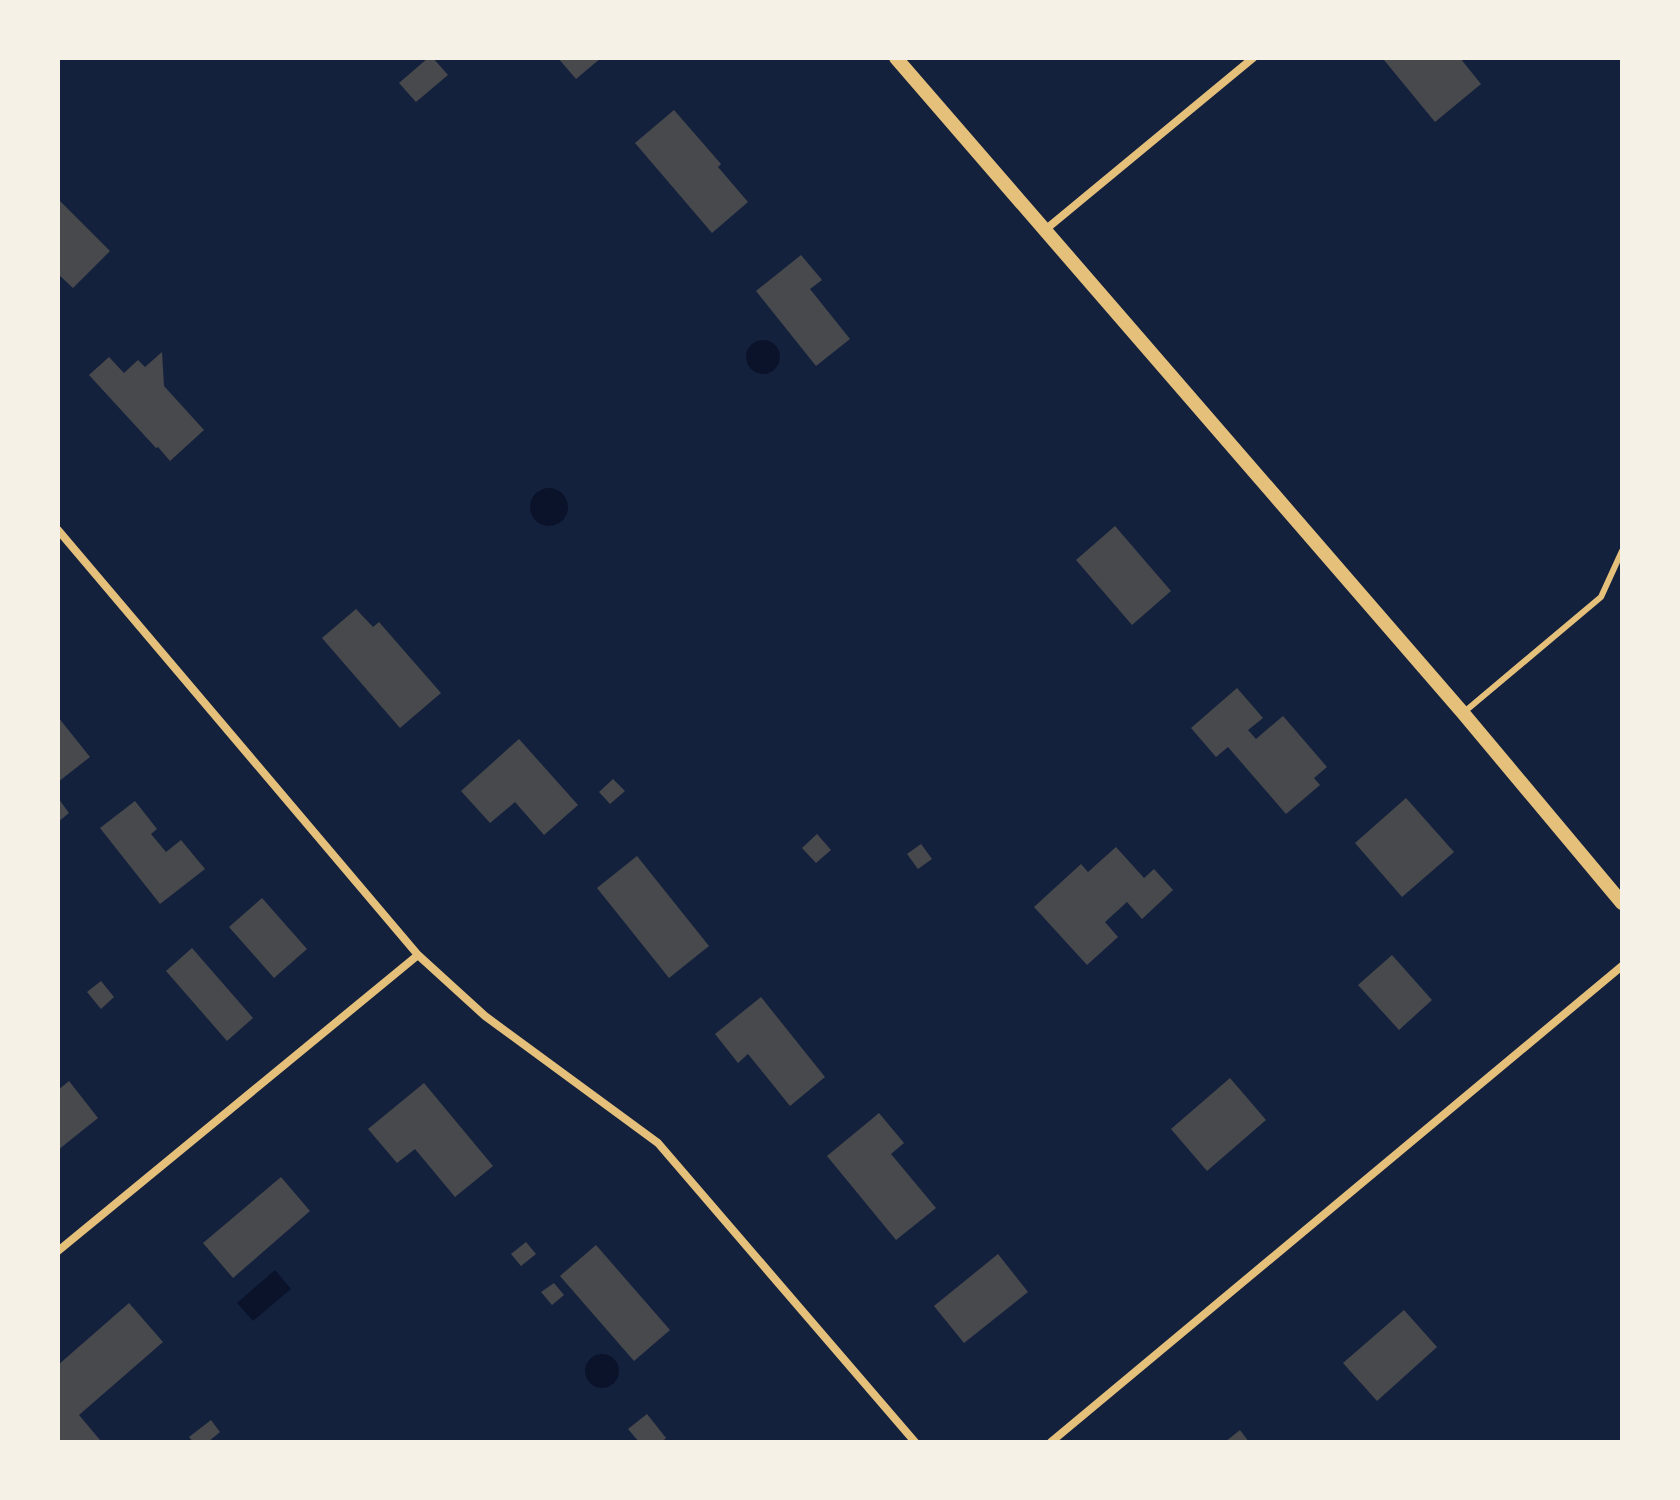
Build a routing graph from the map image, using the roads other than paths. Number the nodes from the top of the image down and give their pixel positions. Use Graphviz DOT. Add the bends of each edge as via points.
graph roads {
  1 [pos="896,58"];
  2 [pos="1253,58"];
  3 [pos="1045,230"];
  4 [pos="58,530"];
  5 [pos="1622,551"];
  6 [pos="1463,713"];
  7 [pos="1622,903"];
  8 [pos="418,955"];
  9 [pos="1622,966"];
  10 [pos="58,1251"];
  11 [pos="915,1442"];
  12 [pos="1051,1442"];
  1 -- 3 [label="street"];
  2 -- 3 [label="street"];
  3 -- 6 [label="street"];
  4 -- 8 [label="street"];
  5 -- 6 [label="lane" via="1601,597"];
  6 -- 7 [label="street"];
  8 -- 10 [label="street"];
  8 -- 11 [label="street" via="485,1016 658,1143"];
  9 -- 12 [label="street"];
}
